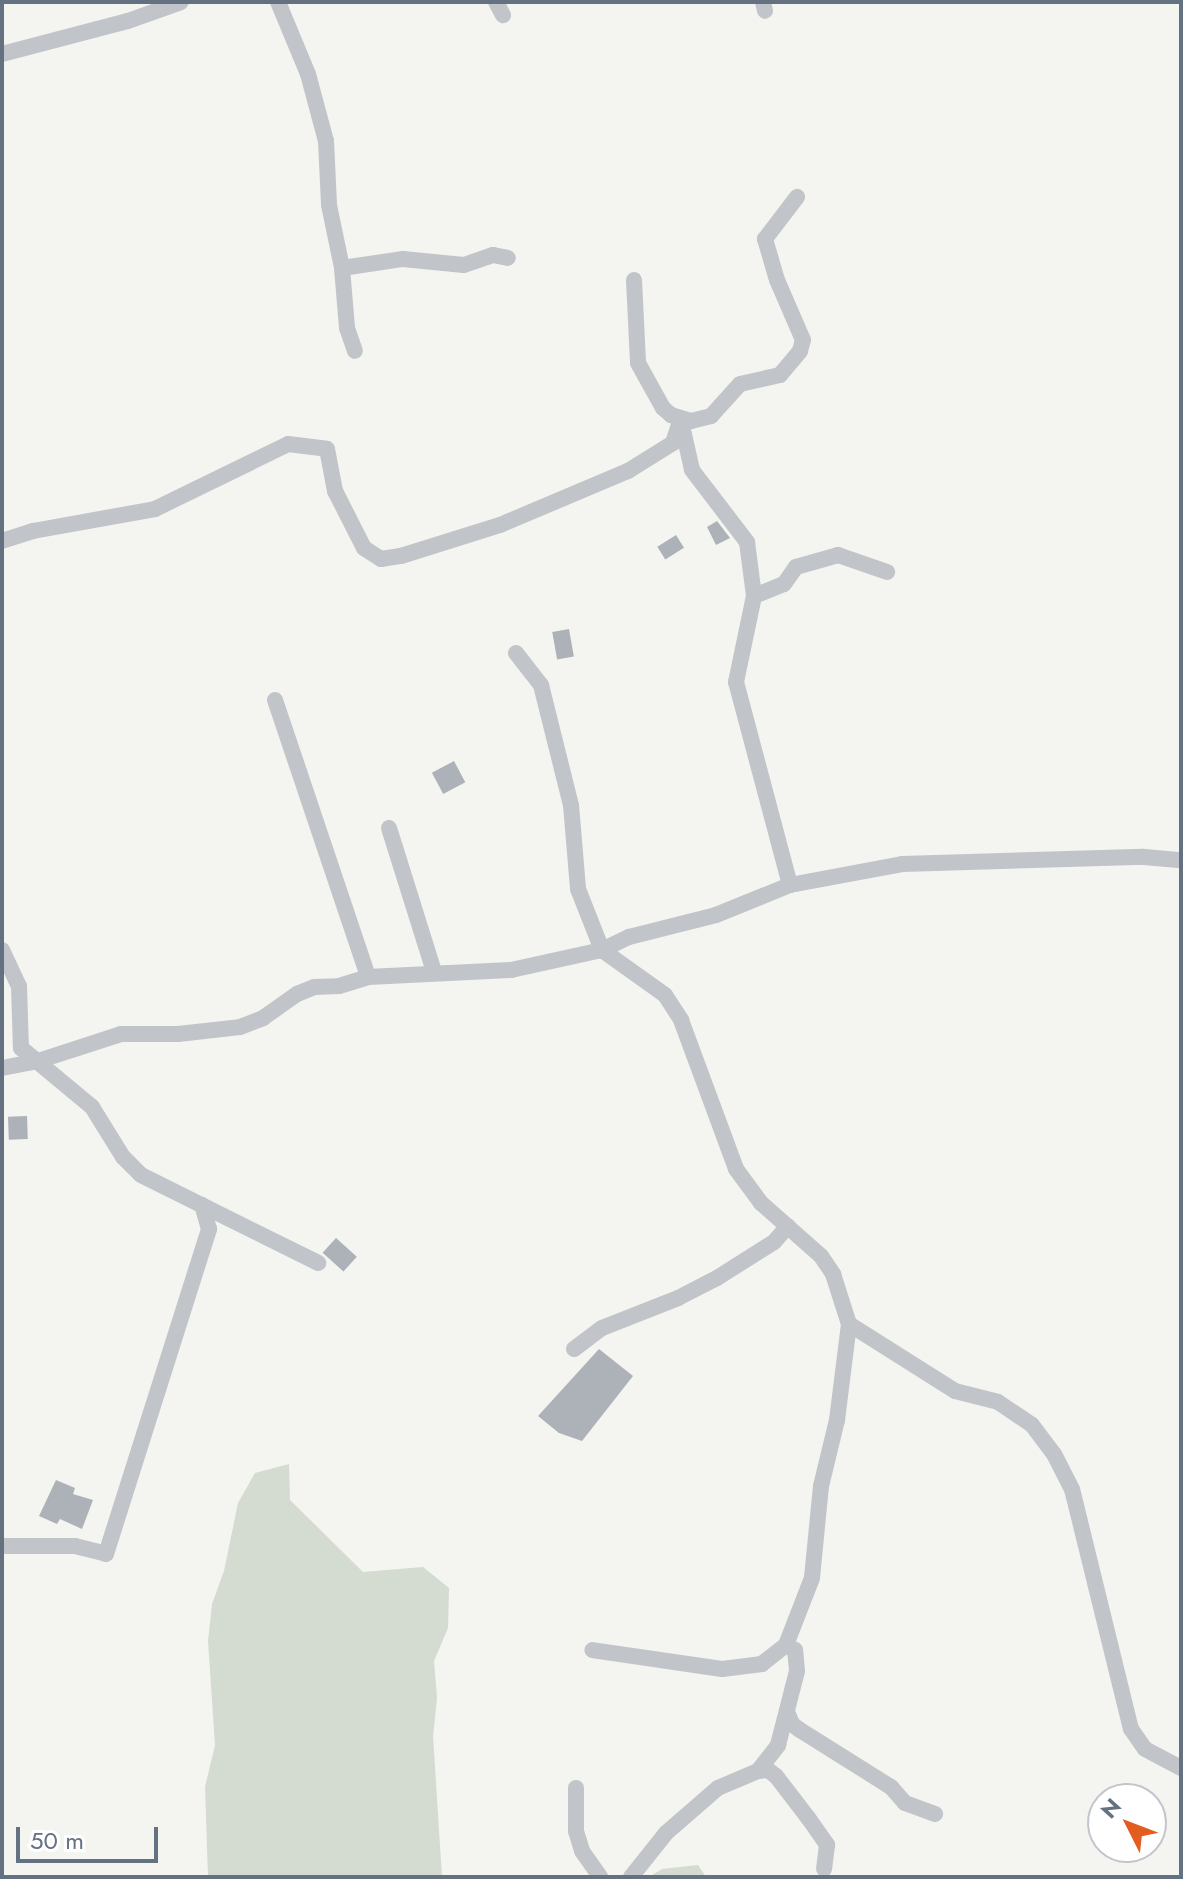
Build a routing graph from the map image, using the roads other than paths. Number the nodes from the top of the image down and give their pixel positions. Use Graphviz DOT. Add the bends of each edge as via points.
graph roads {
  1 [pos="181,2"];
  2 [pos="278,2"];
  3 [pos="2,54"];
  4 [pos="797,197"];
  5 [pos="508,258"];
  6 [pos="342,268"];
  7 [pos="634,280"];
  8 [pos="355,351"];
  9 [pos="681,419"];
  10 [pos="2,541"];
  11 [pos="887,572"];
  12 [pos="754,596"];
  13 [pos="516,653"];
  14 [pos="275,700"];
  15 [pos="389,828"];
  16 [pos="1181,860"];
  17 [pos="790,885"];
  18 [pos="2,950"];
  19 [pos="602,950"];
  20 [pos="434,972"];
  21 [pos="368,977"];
  22 [pos="38,1061"];
  23 [pos="2,1068"];
  24 [pos="202,1205"];
  25 [pos="788,1226"];
  26 [pos="318,1263"];
  27 [pos="849,1324"];
  28 [pos="574,1349"];
  29 [pos="2,1546"];
  30 [pos="786,1645"];
  31 [pos="592,1650"];
  32 [pos="788,1714"];
  33 [pos="1181,1768"];
  34 [pos="758,1771"];
  35 [pos="576,1788"];
  36 [pos="935,1814"];
  37 [pos="824,1869"];
  38 [pos="600,1877"];
  39 [pos="631,1877"];
  1 -- 3 [label="street"];
  2 -- 6 [label="street" via="308,74 326,141 329,205"];
  4 -- 9 [label="street" via="765,239 803,340 795,360 780,375 740,384 711,416"];
  5 -- 6 [label="street" via="493,255 464,265 403,259"];
  6 -- 8 [label="street" via="347,328"];
  7 -- 9 [label="street" via="638,363 663,408"];
  9 -- 10 [label="street" via="673,443 628,471 500,525 381,559 364,548 335,491 327,449 288,444 155,509"];
  9 -- 12 [label="street" via="692,470 747,542"];
  11 -- 12 [label="street" via="838,555 796,567 784,584"];
  12 -- 17 [label="street" via="736,682"];
  13 -- 19 [label="street" via="541,685 571,805 578,889"];
  14 -- 21 [label="street"];
  15 -- 20 [label="street"];
  16 -- 17 [label="street" via="902,864"];
  17 -- 19 [label="street" via="716,915 629,937"];
  18 -- 22 [label="street" via="19,986 21,1048"];
  19 -- 20 [label="street" via="511,970"];
  19 -- 25 [label="street" via="665,995 681,1020 736,1169 761,1203"];
  20 -- 21 [label="street"];
  21 -- 22 [label="street" via="297,994 240,1027 121,1034"];
  22 -- 23 [label="street"];
  22 -- 24 [label="street" via="92,1107 123,1157 141,1175"];
  24 -- 26 [label="street"];
  24 -- 29 [label="street" via="209,1229 106,1554 75,1546"];
  25 -- 27 [label="street" via="833,1274"];
  25 -- 28 [label="street" via="774,1242 717,1278 602,1328"];
  27 -- 30 [label="street" via="837,1420 821,1486 812,1578"];
  27 -- 33 [label="street" via="955,1391 998,1402 1032,1425 1054,1454 1072,1489 1131,1729 1145,1749"];
  30 -- 31 [label="street" via="762,1664 722,1669"];
  30 -- 32 [label="street" via="795,1650 797,1671"];
  32 -- 34 [label="street" via="778,1745"];
  32 -- 36 [label="street" via="792,1724 891,1787 905,1803"];
  34 -- 37 [label="street" via="776,1776 827,1845"];
  34 -- 39 [label="street" via="718,1788 666,1833"];
  35 -- 38 [label="street" via="576,1831"];
}
